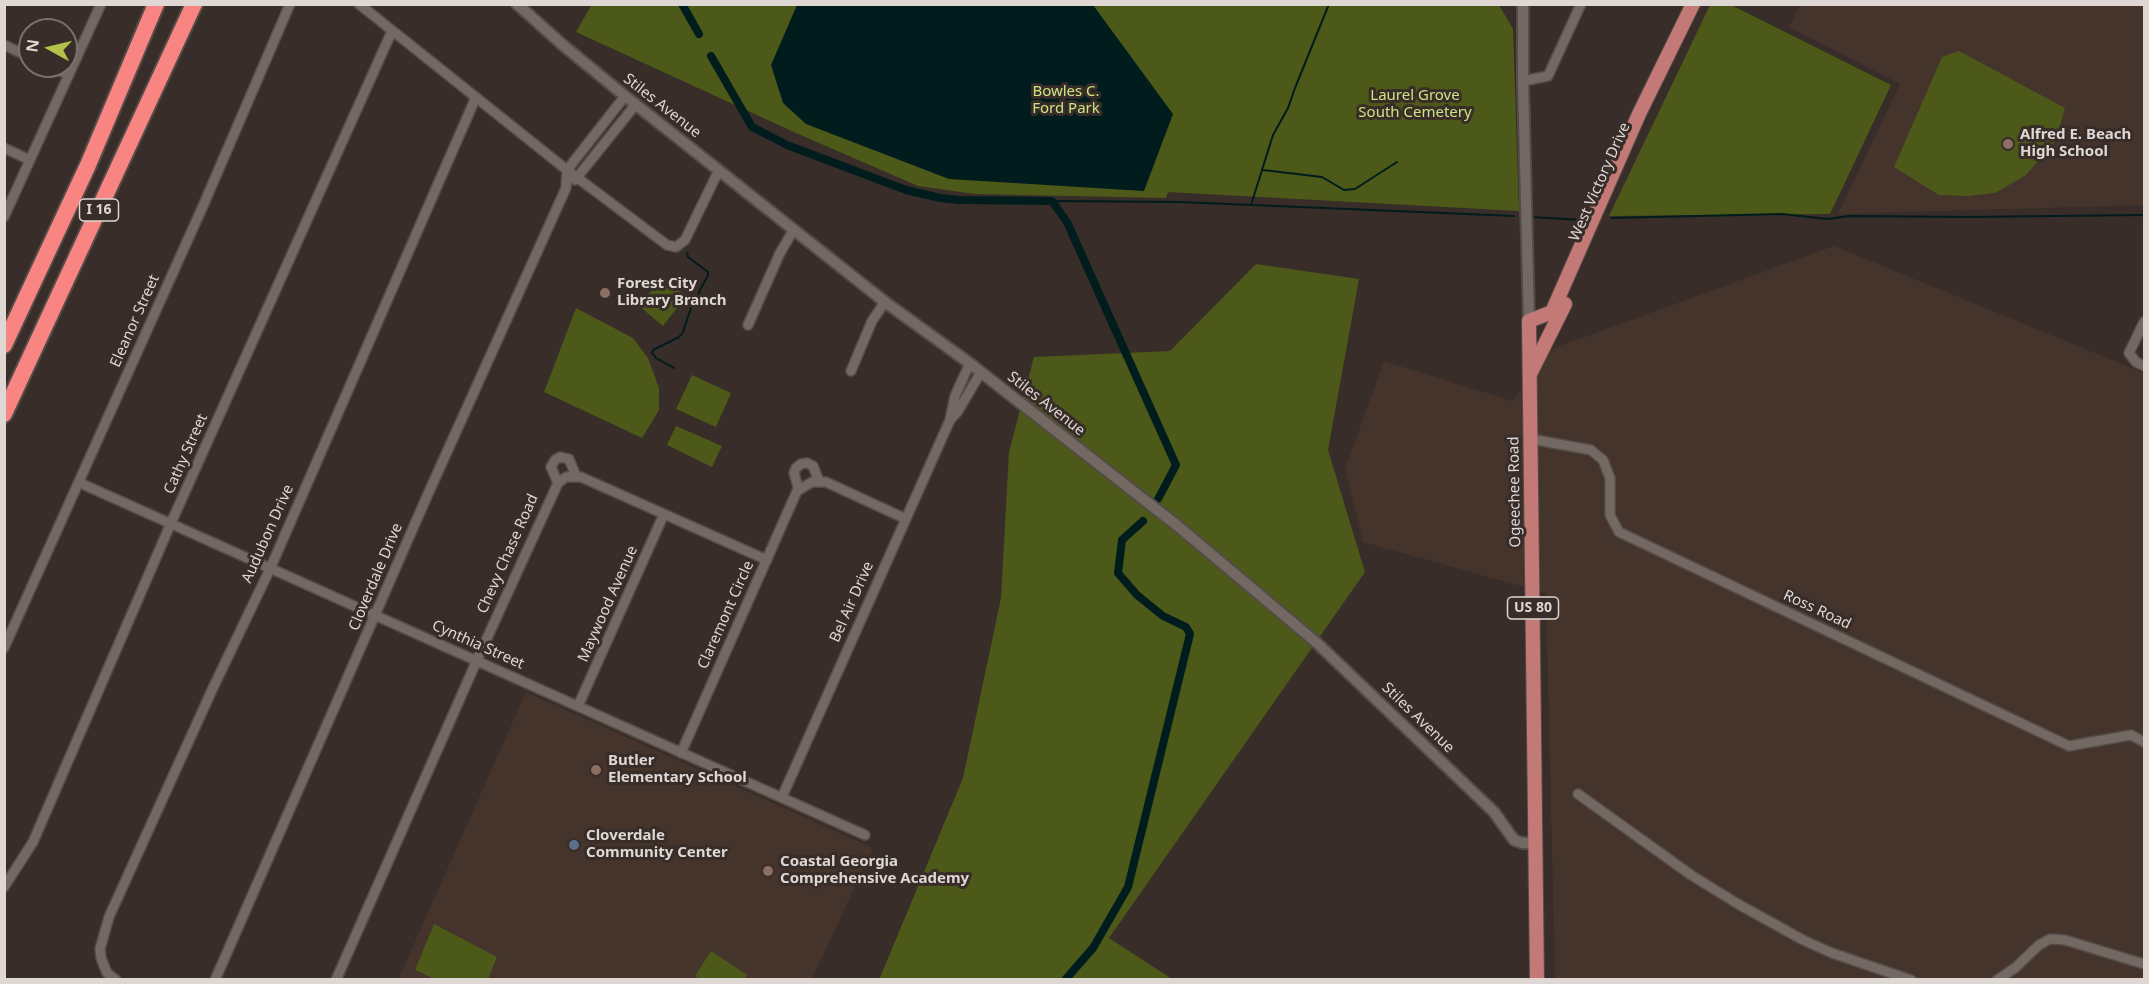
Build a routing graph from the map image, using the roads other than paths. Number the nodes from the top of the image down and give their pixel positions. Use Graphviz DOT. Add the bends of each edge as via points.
graph roads {
  1 [pos="101,4"];
  2 [pos="156,4"];
  3 [pos="194,4"];
  4 [pos="290,4"];
  5 [pos="359,4"];
  6 [pos="517,4"];
  7 [pos="1523,4"];
  8 [pos="1581,4"];
  9 [pos="1693,4"];
  10 [pos="1702,4"];
  11 [pos="392,31"];
  12 [pos="4,45"];
  13 [pos="18,51"];
  14 [pos="78,55"];
  15 [pos="68,78"];
  16 [pos="1523,81"];
  17 [pos="625,96"];
  18 [pos="476,97"];
  19 [pos="636,104"];
  20 [pos="4,148"];
  21 [pos="30,160"];
  22 [pos="567,170"];
  23 [pos="719,170"];
  24 [pos="577,178"];
  25 [pos="566,188"];
  26 [pos="4,217"];
  27 [pos="794,230"];
  28 [pos="885,302"];
  29 [pos="1529,321"];
  30 [pos="2145,322"];
  31 [pos="748,325"];
  32 [pos="4,345"];
  33 [pos="970,363"];
  34 [pos="2145,366"];
  35 [pos="851,371"];
  36 [pos="981,372"];
  37 [pos="1530,374"];
  38 [pos="4,414"];
  39 [pos="950,420"];
  40 [pos="1531,439"];
  41 [pos="576,476"];
  42 [pos="819,481"];
  43 [pos="80,483"];
  44 [pos="558,483"];
  45 [pos="800,489"];
  46 [pos="664,514"];
  47 [pos="906,519"];
  48 [pos="171,523"];
  49 [pos="767,560"];
  50 [pos="270,569"];
  51 [pos="376,615"];
  52 [pos="4,648"];
  53 [pos="477,660"];
  54 [pos="579,706"];
  55 [pos="2145,742"];
  56 [pos="681,753"];
  57 [pos="1578,794"];
  58 [pos="782,798"];
  59 [pos="865,834"];
  60 [pos="1535,843"];
  61 [pos="4,887"];
  62 [pos="2145,964"];
  63 [pos="116,980"];
  64 [pos="214,980"];
  65 [pos="336,980"];
  66 [pos="1537,980"];
  67 [pos="1911,980"];
  68 [pos="1997,980"];
  1 -- 14 [label="street"];
  2 -- 32 [label="highway, I 16" via="88,165"];
  3 -- 38 [label="highway, I 16"];
  4 -- 43 [label="street, Eleanor Street"];
  5 -- 11 [label="street"];
  6 -- 17 [label="street, Stiles Avenue"];
  7 -- 16 [label="street, Ogeechee Road"];
  8 -- 16 [label="street" via="1548,76"];
  9 -- 29 [label="main road, West Victory Drive" via="1639,114 1552,312"];
  10 -- 37 [label="main road, West Victory Drive / US 80" via="1646,117 1560,315"];
  11 -- 18 [label="street"];
  11 -- 48 [label="street, Cathy Street"];
  12 -- 13 [label="street"];
  15 -- 21 [label="street"];
  16 -- 29 [label="street, Ogeechee Road"];
  17 -- 19 [label="street, Stiles Avenue"];
  17 -- 22 [label="street"];
  18 -- 22 [label="street"];
  18 -- 50 [label="street, Audubon Drive"];
  19 -- 23 [label="street, Stiles Avenue"];
  19 -- 24 [label="street, Cloverdale Drive"];
  20 -- 21 [label="street"];
  21 -- 26 [label="street"];
  22 -- 24 [label="street"];
  22 -- 25 [label="street, Cloverdale Drive"];
  23 -- 24 [label="street" via="686,240 676,247 667,245"];
  23 -- 27 [label="street, Stiles Avenue"];
  24 -- 25 [label="street, Cloverdale Drive"];
  25 -- 51 [label="street, Cloverdale Drive"];
  27 -- 28 [label="street, Stiles Avenue"];
  27 -- 31 [label="street"];
  28 -- 33 [label="street, Stiles Avenue"];
  28 -- 35 [label="street" via="872,321"];
  29 -- 37 [label="main road, Ogeechee Road / US 80"];
  30 -- 34 [label="street" via="2129,353"];
  33 -- 36 [label="street, Stiles Avenue"];
  33 -- 39 [label="street, Bel Air Drive"];
  36 -- 39 [label="street, Bel Air Drive"];
  36 -- 60 [label="street, Stiles Avenue" via="1179,527 1317,643 1494,812 1514,840"];
  37 -- 40 [label="main road, Ogeechee Road / US 80"];
  39 -- 47 [label="street, Bel Air Drive"];
  40 -- 55 [label="street, Ross Road" via="1591,450 1603,460 1610,478 1610,515 1619,532 2069,747 2131,735"];
  40 -- 60 [label="main road, Ogeechee Road / US 80"];
  41 -- 44 [label="street"];
  41 -- 44 [label="street" via="569,459 560,457 551,467"];
  41 -- 46 [label="street"];
  42 -- 45 [label="street"];
  42 -- 45 [label="street, Claremont Circle" via="815,468 801,464 794,473"];
  42 -- 47 [label="street, Claremont Circle"];
  43 -- 48 [label="street, Cynthia Street"];
  43 -- 52 [label="street, Eleanor Street"];
  44 -- 53 [label="street, Chevy Chase Road"];
  45 -- 49 [label="street, Claremont Circle"];
  46 -- 49 [label="street"];
  46 -- 54 [label="street, Maywood Avenue"];
  47 -- 58 [label="street, Bel Air Drive"];
  48 -- 50 [label="street, Cynthia Street"];
  48 -- 61 [label="street, Cathy Street" via="33,842"];
  49 -- 56 [label="street, Claremont Circle"];
  50 -- 51 [label="street, Cynthia Street"];
  50 -- 63 [label="street, Audubon Drive" via="109,917 100,958 107,973"];
  51 -- 53 [label="street, Cynthia Street"];
  51 -- 64 [label="street, Cloverdale Drive"];
  53 -- 54 [label="street, Cynthia Street"];
  53 -- 65 [label="street, Chevy Chase Road"];
  54 -- 56 [label="street, Cynthia Street"];
  56 -- 58 [label="street, Cynthia Street"];
  57 -- 67 [label="street" via="1738,904 1818,946"];
  58 -- 59 [label="street, Cynthia Street"];
  60 -- 66 [label="main road, Ogeechee Road / US 80"];
  62 -- 68 [label="street" via="2050,939"];
}
